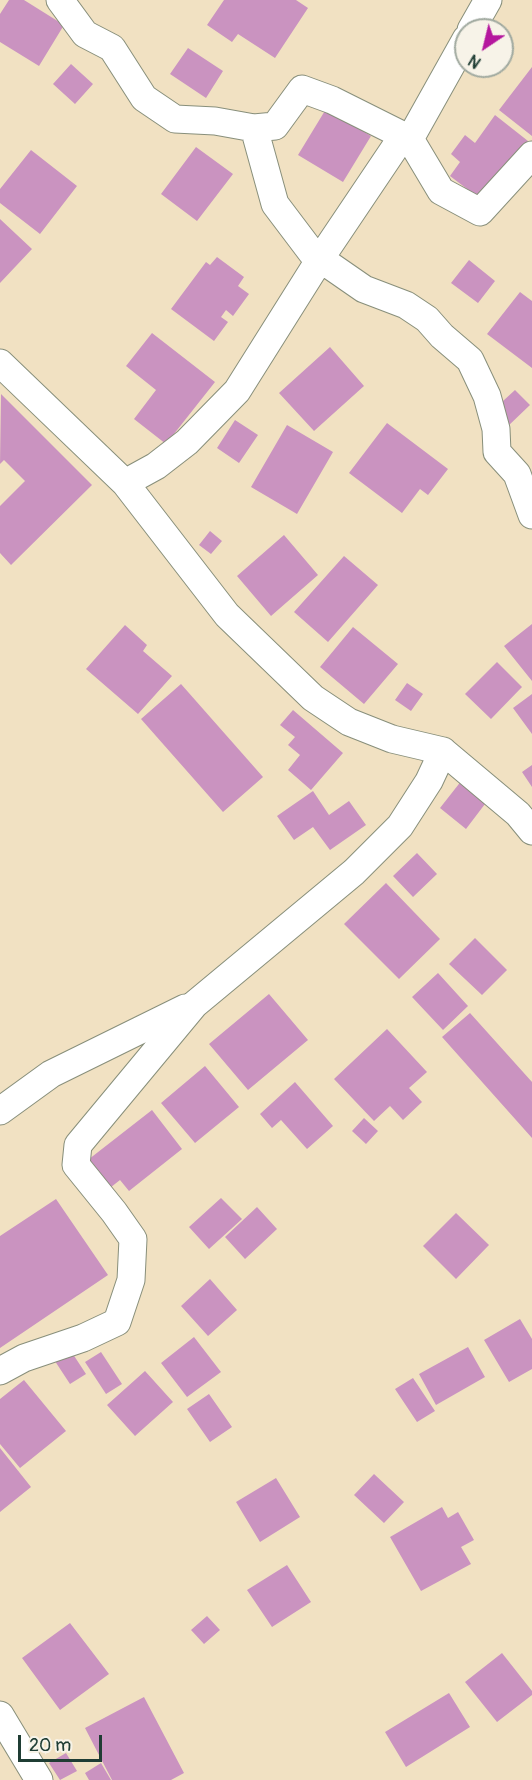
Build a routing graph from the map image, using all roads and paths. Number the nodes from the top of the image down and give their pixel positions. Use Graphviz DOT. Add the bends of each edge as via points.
graph roads {
  1 [pos="60,0"];
  2 [pos="488,0"];
  3 [pos="478,18"];
  4 [pos="454,60"];
  5 [pos="254,128"];
  6 [pos="410,139"];
  7 [pos="532,155"];
  8 [pos="320,259"];
  9 [pos="0,363"];
  10 [pos="125,483"];
  11 [pos="532,515"];
  12 [pos="443,751"];
  13 [pos="527,816"];
  14 [pos="195,1004"];
  15 [pos="0,1111"];
  16 [pos="0,1371"];
  17 [pos="0,1715"];
  18 [pos="39,1780"];
  1 -- 5 [label="street" via="85,34 112,48 144,98 175,119"];
  2 -- 3 [label="street"];
  4 -- 6 [label="street"];
  5 -- 6 [label="street" via="275,126 302,89"];
  5 -- 8 [label="street" via="275,204"];
  6 -- 7 [label="street" via="441,191 480,212"];
  6 -- 8 [label="street" via="396,146"];
  8 -- 10 [label="street" via="237,391 187,442"];
  8 -- 11 [label="street" via="364,289 406,305 427,319 471,360 487,396 496,429 497,452 517,474"];
  9 -- 10 [label="street"];
  10 -- 12 [label="street" via="227,615 313,698 349,722 392,739"];
  12 -- 13 [label="street"];
  12 -- 14 [label="street" via="400,826 354,872"];
  14 -- 15 [label="street" via="51,1074"];
  14 -- 16 [label="street" via="78,1145 76,1166 133,1239 131,1280 117,1322"];
  17 -- 18 [label="street"];
}
